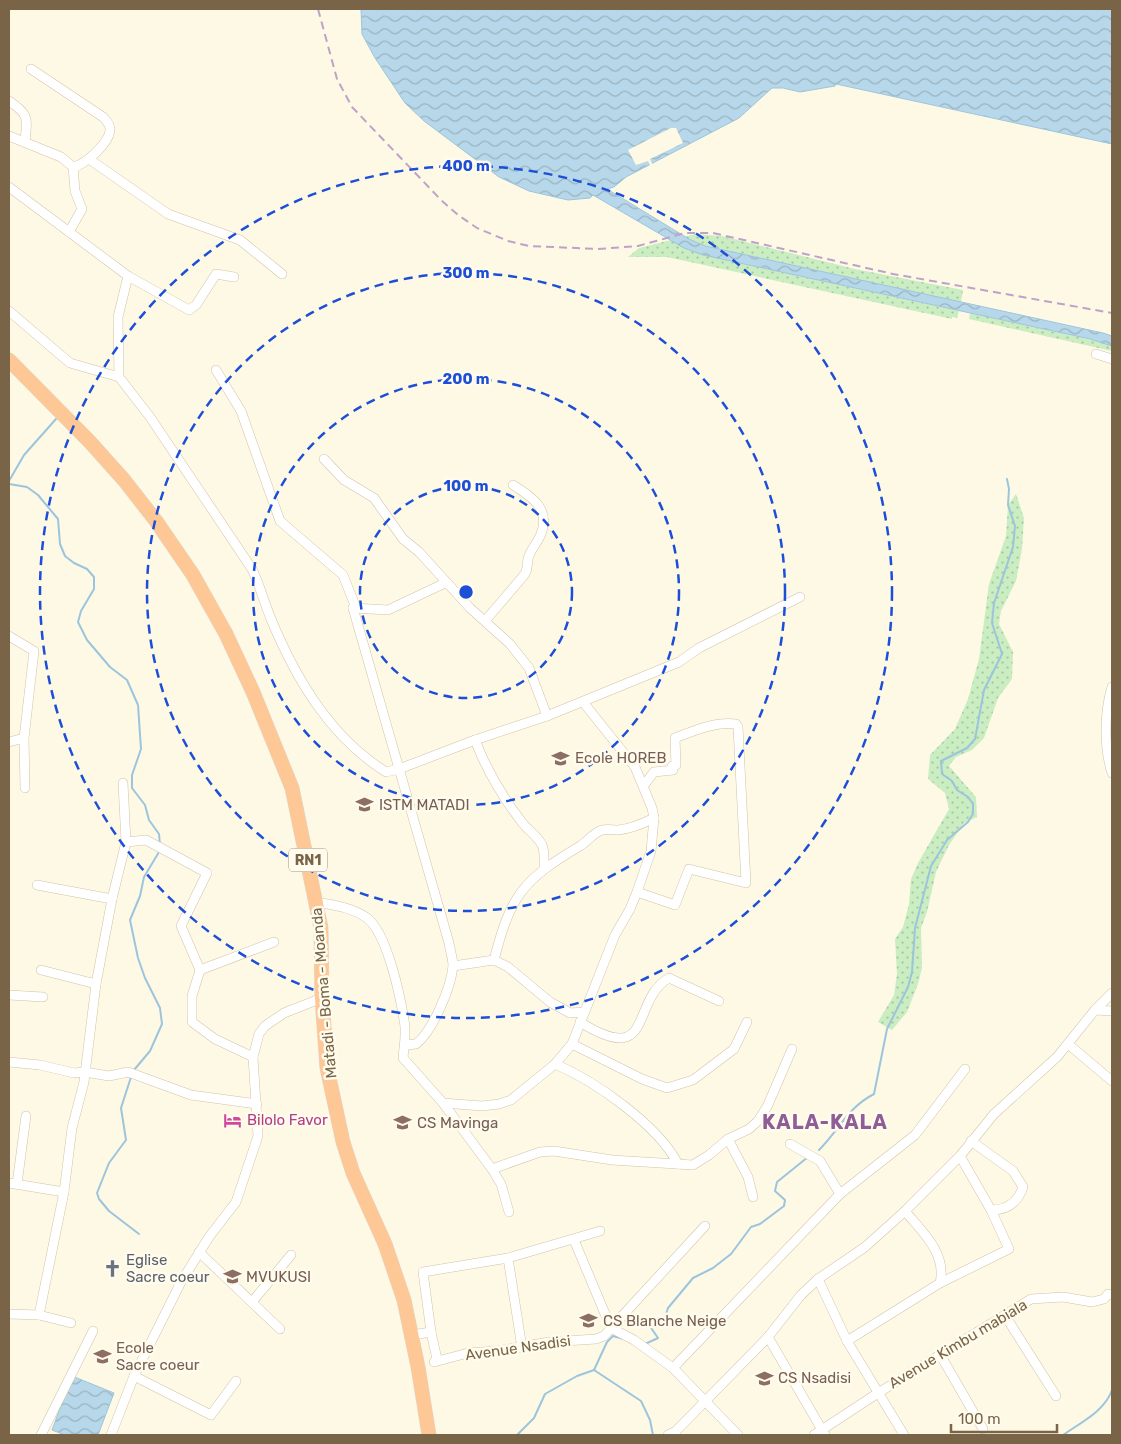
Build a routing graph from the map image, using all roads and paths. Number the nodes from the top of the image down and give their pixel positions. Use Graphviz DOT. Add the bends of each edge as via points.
graph roads {
  1 [pos="31,70"];
  2 [pos="9,101"];
  3 [pos="9,136"];
  4 [pos="25,142"];
  5 [pos="89,159"];
  6 [pos="73,168"];
  7 [pos="9,187"];
  8 [pos="69,232"];
  9 [pos="282,274"];
  10 [pos="128,276"];
  11 [pos="234,277"];
  12 [pos="9,311"];
  13 [pos="1096,354"];
  14 [pos="1112,359"];
  15 [pos="9,360"];
  16 [pos="216,370"];
  17 [pos="119,377"];
  18 [pos="324,459"];
  19 [pos="513,485"];
  20 [pos="445,582"];
  21 [pos="800,597"];
  22 [pos="353,608"];
  23 [pos="486,620"];
  24 [pos="9,636"];
  25 [pos="1112,687"];
  26 [pos="582,702"];
  27 [pos="547,716"];
  28 [pos="24,738"];
  29 [pos="475,740"];
  30 [pos="9,742"];
  31 [pos="399,770"];
  32 [pos="1112,773"];
  33 [pos="124,783"];
  34 [pos="644,785"];
  35 [pos="25,788"];
  36 [pos="654,818"];
  37 [pos="126,842"];
  38 [pos="544,868"];
  39 [pos="37,885"];
  40 [pos="637,892"];
  41 [pos="112,899"];
  42 [pos="316,902"];
  43 [pos="274,942"];
  44 [pos="494,960"];
  45 [pos="453,966"];
  46 [pos="41,970"];
  47 [pos="200,970"];
  48 [pos="96,984"];
  49 [pos="1112,993"];
  50 [pos="9,995"];
  51 [pos="43,997"];
  52 [pos="322,998"];
  53 [pos="719,1001"];
  54 [pos="1095,1010"];
  55 [pos="1112,1011"];
  56 [pos="584,1012"];
  57 [pos="580,1022"];
  58 [pos="747,1022"];
  59 [pos="572,1044"];
  60 [pos="1068,1044"];
  61 [pos="406,1045"];
  62 [pos="792,1050"];
  63 [pos="253,1057"];
  64 [pos="9,1062"];
  65 [pos="555,1064"];
  66 [pos="965,1069"];
  67 [pos="85,1072"];
  68 [pos="1112,1081"];
  69 [pos="443,1103"];
  70 [pos="257,1104"];
  71 [pos="26,1116"];
  72 [pos="728,1139"];
  73 [pos="971,1141"];
  74 [pos="790,1144"];
  75 [pos="960,1156"];
  76 [pos="678,1164"];
  77 [pos="492,1169"];
  78 [pos="13,1184"];
  79 [pos="64,1192"];
  80 [pos="840,1194"];
  81 [pos="753,1197"];
  82 [pos="991,1210"];
  83 [pos="905,1211"];
  84 [pos="509,1212"];
  85 [pos="705,1226"];
  86 [pos="600,1232"];
  87 [pos="574,1240"];
  88 [pos="199,1252"];
  89 [pos="290,1255"];
  90 [pos="508,1258"];
  91 [pos="818,1279"];
  92 [pos="940,1283"];
  93 [pos="1112,1295"];
  94 [pos="252,1302"];
  95 [pos="9,1314"];
  96 [pos="38,1315"];
  97 [pos="1006,1317"];
  98 [pos="72,1323"];
  99 [pos="280,1328"];
  100 [pos="611,1328"];
  101 [pos="93,1331"];
  102 [pos="431,1332"];
  103 [pos="412,1335"];
  104 [pos="768,1337"];
  105 [pos="847,1341"];
  106 [pos="522,1348"];
  107 [pos="941,1356"];
  108 [pos="434,1362"];
  109 [pos="418,1367"];
  110 [pos="673,1368"];
  111 [pos="134,1376"];
  112 [pos="236,1381"];
  113 [pos="878,1393"];
  114 [pos="1056,1396"];
  115 [pos="705,1401"];
  116 [pos="982,1429"];
  117 [pos="820,1434"];
  118 [pos="41,1435"];
  119 [pos="111,1435"];
  120 [pos="429,1435"];
  121 [pos="668,1435"];
  122 [pos="738,1435"];
  123 [pos="904,1435"];
  1 -- 5 [label="street" via="104,117 109,124 109,135"];
  2 -- 4 [label="street" via="27,116"];
  3 -- 4 [label="street"];
  4 -- 6 [label="street" via="61,157"];
  5 -- 6 [label="street"];
  5 -- 9 [label="street" via="168,214 240,240"];
  6 -- 8 [label="street" via="75,191 82,209"];
  7 -- 8 [label="street"];
  8 -- 10 [label="street"];
  10 -- 11 [label="street" via="189,310 196,305 216,274"];
  10 -- 17 [label="street" via="118,317"];
  12 -- 17 [label="street" via="70,363"];
  13 -- 14 [label="street"];
  15 -- 42 [label="highway, Matadi - Boma - Moanda / RN1" via="124,480 193,575 253,692 292,788"];
  16 -- 22 [label="street" via="234,396 250,431 276,514 286,527 343,575 356,608"];
  17 -- 31 [label="street" via="150,417 252,569 271,619 315,705 364,758 386,772"];
  18 -- 20 [label="street" via="344,480 374,498 396,532"];
  19 -- 23 [label="street" via="536,500 544,520 542,532 528,558 525,574"];
  20 -- 22 [label="street" via="388,610"];
  20 -- 23 [label="street"];
  21 -- 26 [label="street" via="698,648 679,662"];
  22 -- 31 [label="street"];
  23 -- 27 [label="street" via="529,668"];
  24 -- 28 [label="street" via="34,651"];
  25 -- 32 [label="street" via="1107,719 1108,761"];
  26 -- 27 [label="street"];
  26 -- 34 [label="street" via="635,767"];
  27 -- 29 [label="street"];
  28 -- 30 [label="street"];
  28 -- 35 [label="street"];
  29 -- 31 [label="street"];
  29 -- 38 [label="street" via="505,800 522,824 541,842"];
  31 -- 45 [label="street"];
  33 -- 37 [label="street"];
  34 -- 36 [label="street"];
  34 -- 40 [label="street" via="654,772 673,770 672,766 676,766 675,738 692,730 727,724 738,727 746,883 689,869 675,905"];
  36 -- 38 [label="street" via="631,828 603,830 594,834"];
  36 -- 40 [label="street" via="650,851"];
  37 -- 41 [label="street"];
  37 -- 47 [label="street" via="146,840 207,873 181,926"];
  38 -- 44 [label="street" via="526,885 507,914"];
  39 -- 41 [label="street"];
  40 -- 56 [label="street" via="615,935"];
  41 -- 48 [label="street"];
  42 -- 52 [label="highway, Matadi - Boma - Moanda / RN1" via="321,928"];
  42 -- 61 [label="street" via="360,913 377,929 390,961"];
  43 -- 47 [label="street"];
  44 -- 45 [label="street"];
  44 -- 56 [label="street" via="508,967 550,1002 570,1012"];
  45 -- 61 [label="street" via="430,1029 416,1044"];
  46 -- 48 [label="street"];
  47 -- 63 [label="street" via="192,996 192,1022 215,1039"];
  48 -- 67 [label="street"];
  49 -- 54 [label="street"];
  50 -- 51 [label="street"];
  52 -- 63 [label="street" via="284,1013 265,1026 259,1034"];
  52 -- 103 [label="highway, Matadi - Boma - Moanda / RN1" via="327,1068 343,1142 364,1200 385,1244"];
  53 -- 57 [label="street" via="669,978 659,984 641,1022 625,1037 619,1039 600,1034"];
  54 -- 55 [label="street"];
  54 -- 60 [label="street"];
  56 -- 57 [label="street"];
  57 -- 59 [label="street"];
  58 -- 59 [label="street" via="734,1049 693,1080 668,1088"];
  59 -- 65 [label="street"];
  60 -- 68 [label="street"];
  60 -- 73 [label="street" via="1038,1076 994,1114"];
  61 -- 69 [label="street" via="403,1058"];
  62 -- 72 [label="street" via="758,1121"];
  63 -- 70 [label="street"];
  64 -- 67 [label="street"];
  65 -- 69 [label="street" via="511,1100 482,1106"];
  65 -- 76 [label="street" via="600,1087 663,1142"];
  66 -- 80 [label="street" via="915,1136"];
  67 -- 70 [label="street" via="109,1076 133,1073 191,1095"];
  67 -- 79 [label="street" via="72,1128"];
  69 -- 77 [label="street"];
  70 -- 88 [label="street" via="258,1136 236,1202"];
  71 -- 78 [label="street"];
  72 -- 76 [label="street" via="693,1165"];
  72 -- 81 [label="street" via="748,1177"];
  73 -- 75 [label="street"];
  73 -- 82 [label="street" via="1013,1171 1024,1187 1008,1207"];
  74 -- 80 [label="street" via="820,1161"];
  75 -- 82 [label="street"];
  75 -- 83 [label="street"];
  76 -- 77 [label="street" via="612,1160 554,1151"];
  77 -- 84 [label="street" via="501,1184"];
  78 -- 79 [label="street"];
  79 -- 96 [label="street"];
  80 -- 110 [label="street"];
  82 -- 92 [label="street" via="1009,1249"];
  83 -- 91 [label="street" via="865,1247"];
  83 -- 92 [label="street" via="936,1250 942,1268"];
  85 -- 100 [label="street, Avenue Nsadisi"];
  86 -- 87 [label="street"];
  87 -- 90 [label="street"];
  87 -- 100 [label="street"];
  88 -- 94 [label="street"];
  88 -- 111 [label="street"];
  89 -- 94 [label="street"];
  90 -- 102 [label="street" via="423,1272"];
  90 -- 106 [label="street"];
  91 -- 104 [label="street" via="789,1308"];
  91 -- 105 [label="street"];
  92 -- 105 [label="street"];
  93 -- 97 [label="street, Avenue Kimbu mabiala" via="1092,1302 1063,1297 1036,1298"];
  94 -- 99 [label="street"];
  95 -- 96 [label="street"];
  96 -- 98 [label="street"];
  97 -- 107 [label="street, Avenue Kimbu mabiala"];
  97 -- 114 [label="street"];
  100 -- 106 [label="street, Avenue Nsadisi" via="596,1340 550,1342"];
  100 -- 110 [label="street"];
  101 -- 118 [label="street"];
  102 -- 103 [label="street"];
  102 -- 108 [label="street" via="437,1358"];
  103 -- 109 [label="highway, Matadi - Boma - Moanda / RN1"];
  104 -- 115 [label="street"];
  104 -- 117 [label="street"];
  105 -- 113 [label="street"];
  106 -- 108 [label="street, Avenue Nsadisi" via="468,1354"];
  107 -- 113 [label="street, Avenue Kimbu mabiala"];
  107 -- 116 [label="street"];
  108 -- 109 [label="street, Avenue Nsadisi"];
  109 -- 120 [label="highway, Matadi - Boma - Moanda / RN1"];
  110 -- 115 [label="street"];
  111 -- 112 [label="street" via="211,1415"];
  111 -- 119 [label="street"];
  113 -- 117 [label="street, Avenue Kimbu mabiala"];
  113 -- 123 [label="street"];
  115 -- 121 [label="street"];
  115 -- 122 [label="street"];
}
